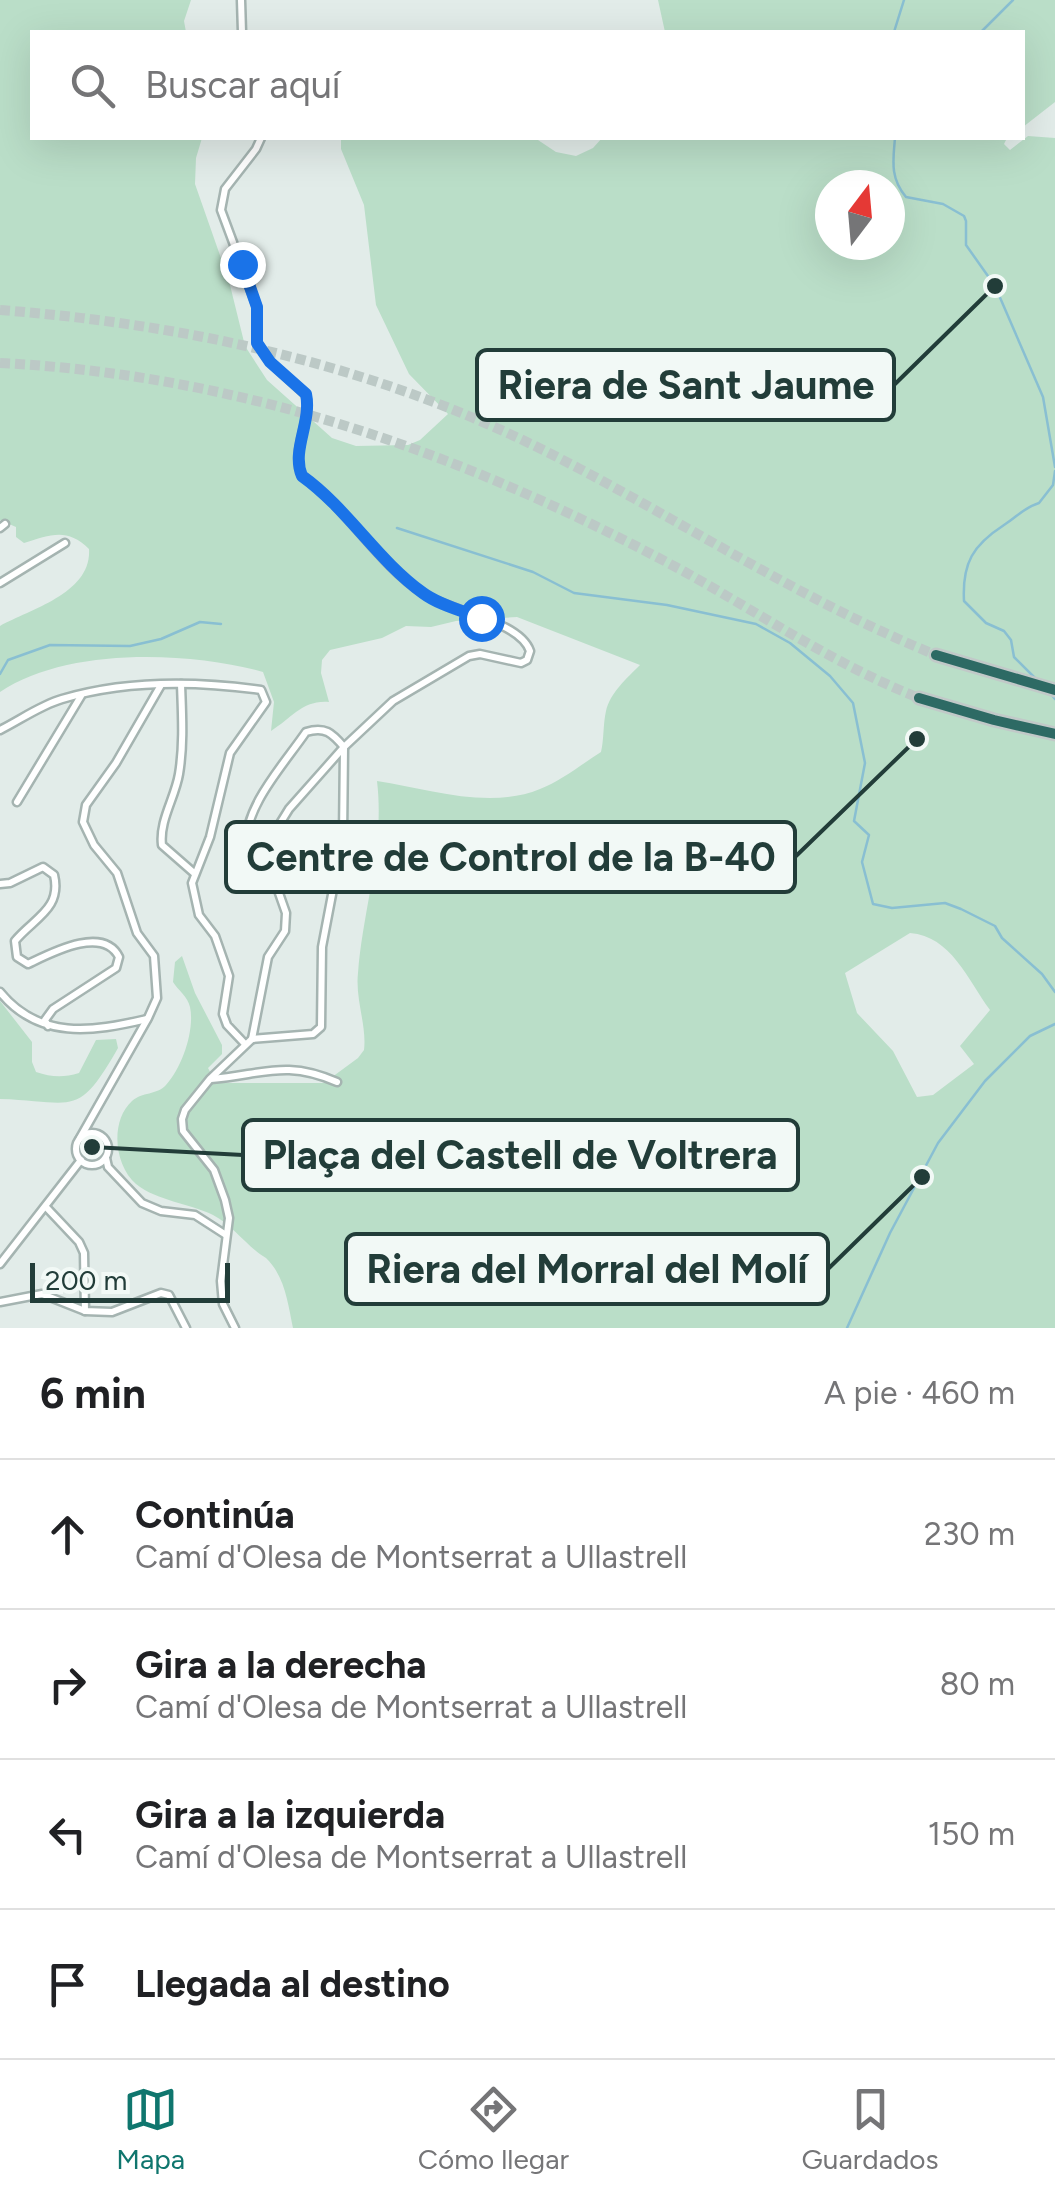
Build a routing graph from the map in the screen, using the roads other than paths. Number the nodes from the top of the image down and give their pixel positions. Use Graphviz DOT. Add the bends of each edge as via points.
graph roads {
  1 [pos="241,0"];
  2 [pos="242,30"];
  3 [pos="259,140"];
  4 [pos="65,543"];
  5 [pos="0,582"];
  6 [pos="936,655"];
  7 [pos="162,684"];
  8 [pos="181,684"];
  9 [pos="1055,690"];
  10 [pos="81,695"];
  11 [pos="919,698"];
  12 [pos="0,730"];
  13 [pos="1055,734"];
  14 [pos="344,747"];
  15 [pos="17,802"];
  16 [pos="267,859"];
  17 [pos="194,873"];
  18 [pos="0,884"];
  19 [pos="0,992"];
  20 [pos="148,1018"];
  21 [pos="48,1026"];
  22 [pos="249,1042"];
  23 [pos="210,1079"];
  24 [pos="337,1082"];
  25 [pos="80,1138"];
  26 [pos="106,1158"];
  27 [pos="80,1160"];
  28 [pos="46,1206"];
  29 [pos="227,1236"];
  30 [pos="0,1264"];
  31 [pos="0,1302"];
  32 [pos="85,1311"];
  33 [pos="186,1328"];
  34 [pos="234,1328"];
  1 -- 2 [label="street"];
  3 -- 14 [label="street" via="224,189 220,210 257,307 257,343 306,394 308,422 298,453 302,476 326,492 425,595 518,634 530,651 521,663 480,654 456,662 393,701"];
  4 -- 5 [label="street"];
  6 -- 9 [label="highway"];
  7 -- 8 [label="street"];
  7 -- 10 [label="street"];
  7 -- 20 [label="street" via="86,804 83,822 118,873 136,933 154,956 157,998"];
  8 -- 17 [label="street" via="179,776 160,834 162,846"];
  8 -- 17 [label="street" via="262,690 266,702 230,753"];
  10 -- 12 [label="street"];
  10 -- 15 [label="street"];
  11 -- 13 [label="highway"];
  14 -- 16 [label="street" via="289,809"];
  14 -- 16 [label="street" via="332,733 306,732 245,830 245,849"];
  14 -- 22 [label="street" via="343,837 322,947 321,1027 314,1034"];
  16 -- 22 [label="street" via="286,913 285,931 268,958"];
  17 -- 22 [label="street" via="199,915 215,936 229,976 223,1014"];
  18 -- 21 [label="street" via="43,867 54,875 50,910 15,941 17,957 28,964 86,942 105,944 120,957 116,968 53,1009"];
  19 -- 21 [label="street" via="29,1020"];
  20 -- 21 [label="street" via="114,1026"];
  20 -- 25 [label="street"];
  22 -- 23 [label="street"];
  23 -- 24 [label="street" via="271,1068"];
  23 -- 29 [label="street" via="184,1110 183,1131 214,1170 226,1200"];
  25 -- 26 [label="street" via="100,1134 108,1142"];
  25 -- 27 [label="street"];
  26 -- 27 [label="street" via="94,1165"];
  26 -- 29 [label="street" via="142,1203 196,1215"];
  27 -- 28 [label="street"];
  28 -- 30 [label="street"];
  28 -- 32 [label="street" via="84,1253"];
  29 -- 34 [label="street" via="222,1292"];
  31 -- 32 [label="street" via="42,1294"];
  32 -- 33 [label="street" via="112,1312 161,1294"];
}
